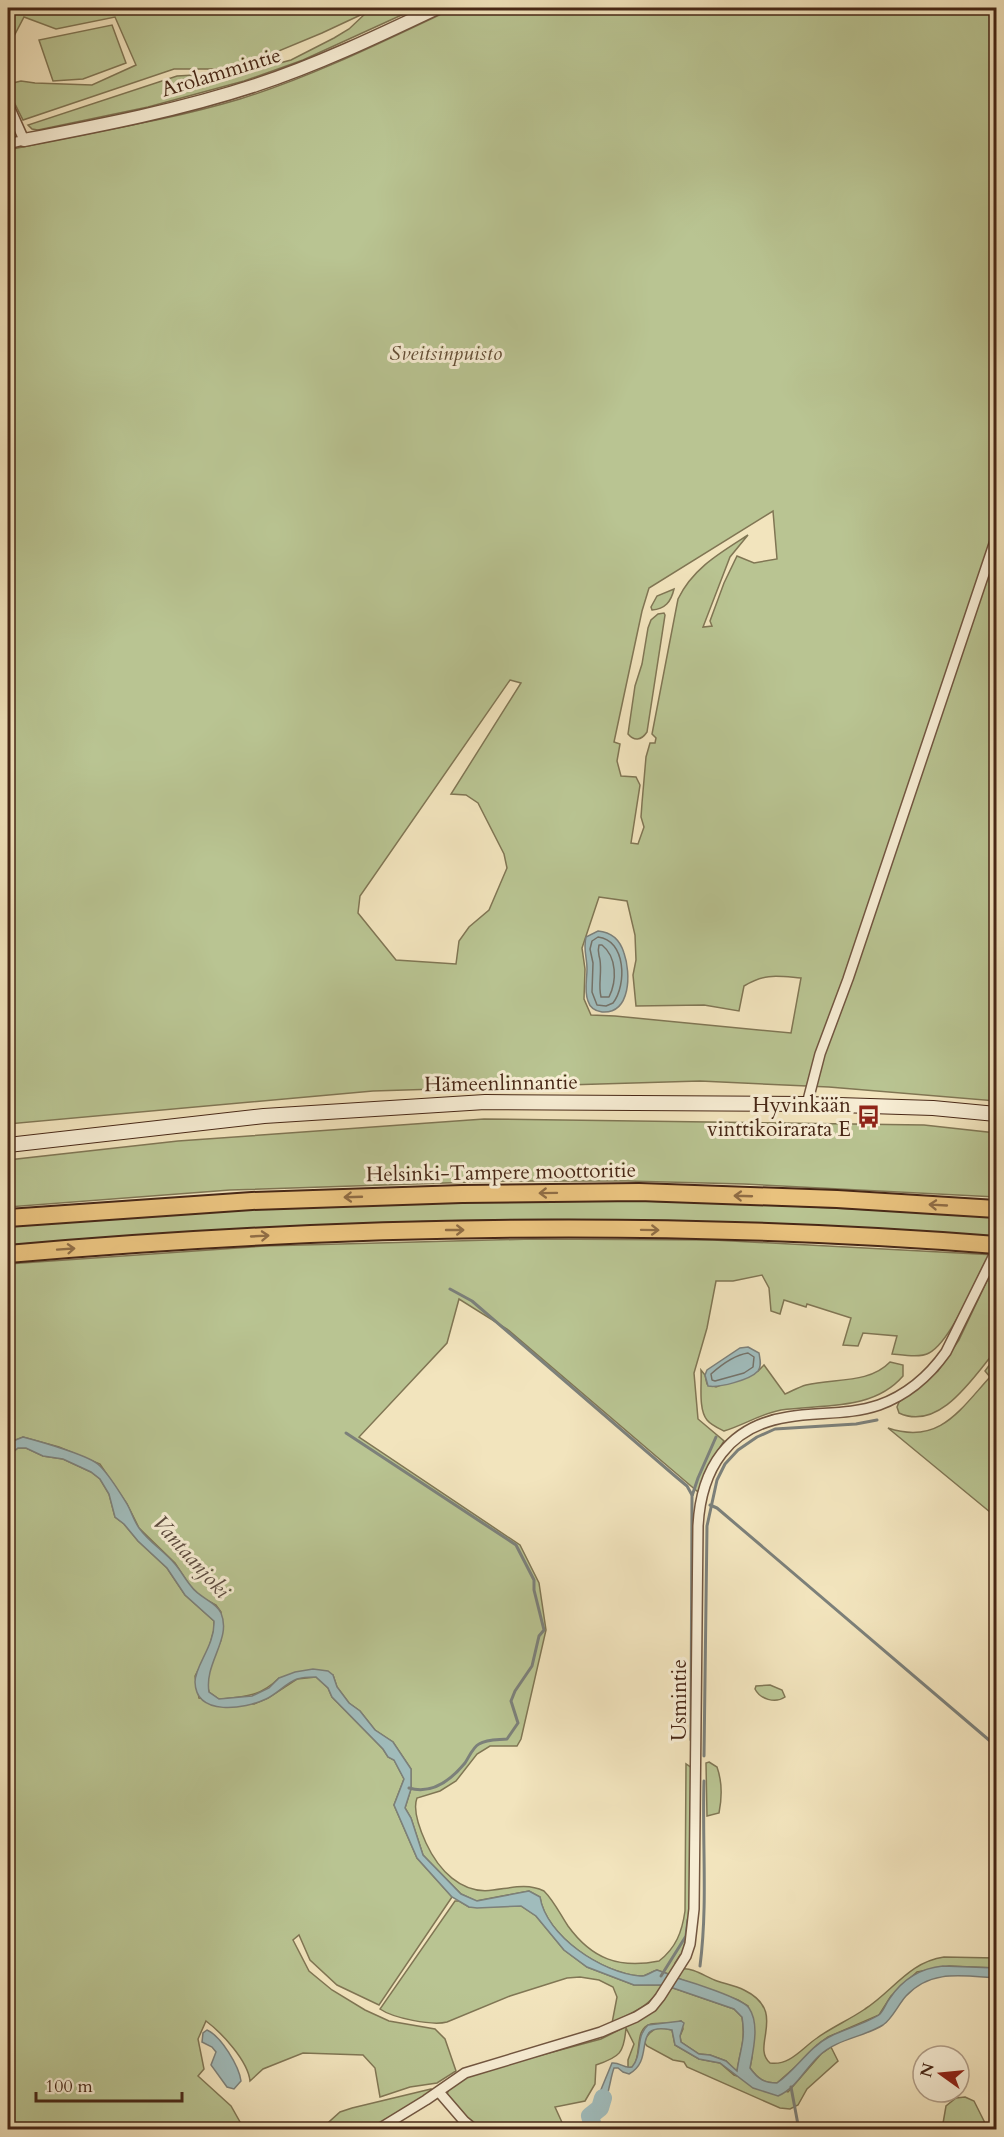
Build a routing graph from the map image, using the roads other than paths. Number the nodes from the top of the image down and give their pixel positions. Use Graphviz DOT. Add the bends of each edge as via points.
graph roads {
  1 [pos="436,8"];
  2 [pos="8,104"];
  3 [pos="24,140"];
  4 [pos="8,144"];
  5 [pos="996,538"];
  6 [pos="807,1104"];
  7 [pos="996,1113"];
  8 [pos="8,1145"];
  9 [pos="996,1209"];
  10 [pos="8,1218"];
  11 [pos="996,1245"];
  12 [pos="996,1251"];
  13 [pos="8,1254"];
  14 [pos="439,2092"];
  15 [pos="377,2130"];
  16 [pos="475,2130"];
  1 -- 3 [label="street, Arolammintie" via="257,84 180,107"];
  2 -- 3 [label="street"];
  3 -- 4 [label="street, Arolammintie"];
  5 -- 6 [label="street" via="820,1054"];
  6 -- 7 [label="main road, Hämeenlinnantie"];
  6 -- 8 [label="main road, Hämeenlinnantie" via="485,1101 264,1116"];
  9 -- 10 [label="highway, Helsinki-Tampere moottoritie, one-way" via="639,1192 252,1201"];
  13 -- 11 [label="highway, one-way" via="257,1236 448,1230 742,1232"];
  12 -- 14 [label="street, Usmintie" via="946,1352 918,1384 880,1405 790,1416 757,1425 727,1447 712,1468 702,1494 698,1526 693,1927 679,1968 660,1997 652,2007 616,2027 465,2073"];
  14 -- 15 [label="street, Usmintie"];
  14 -- 16 [label="street"];
}
